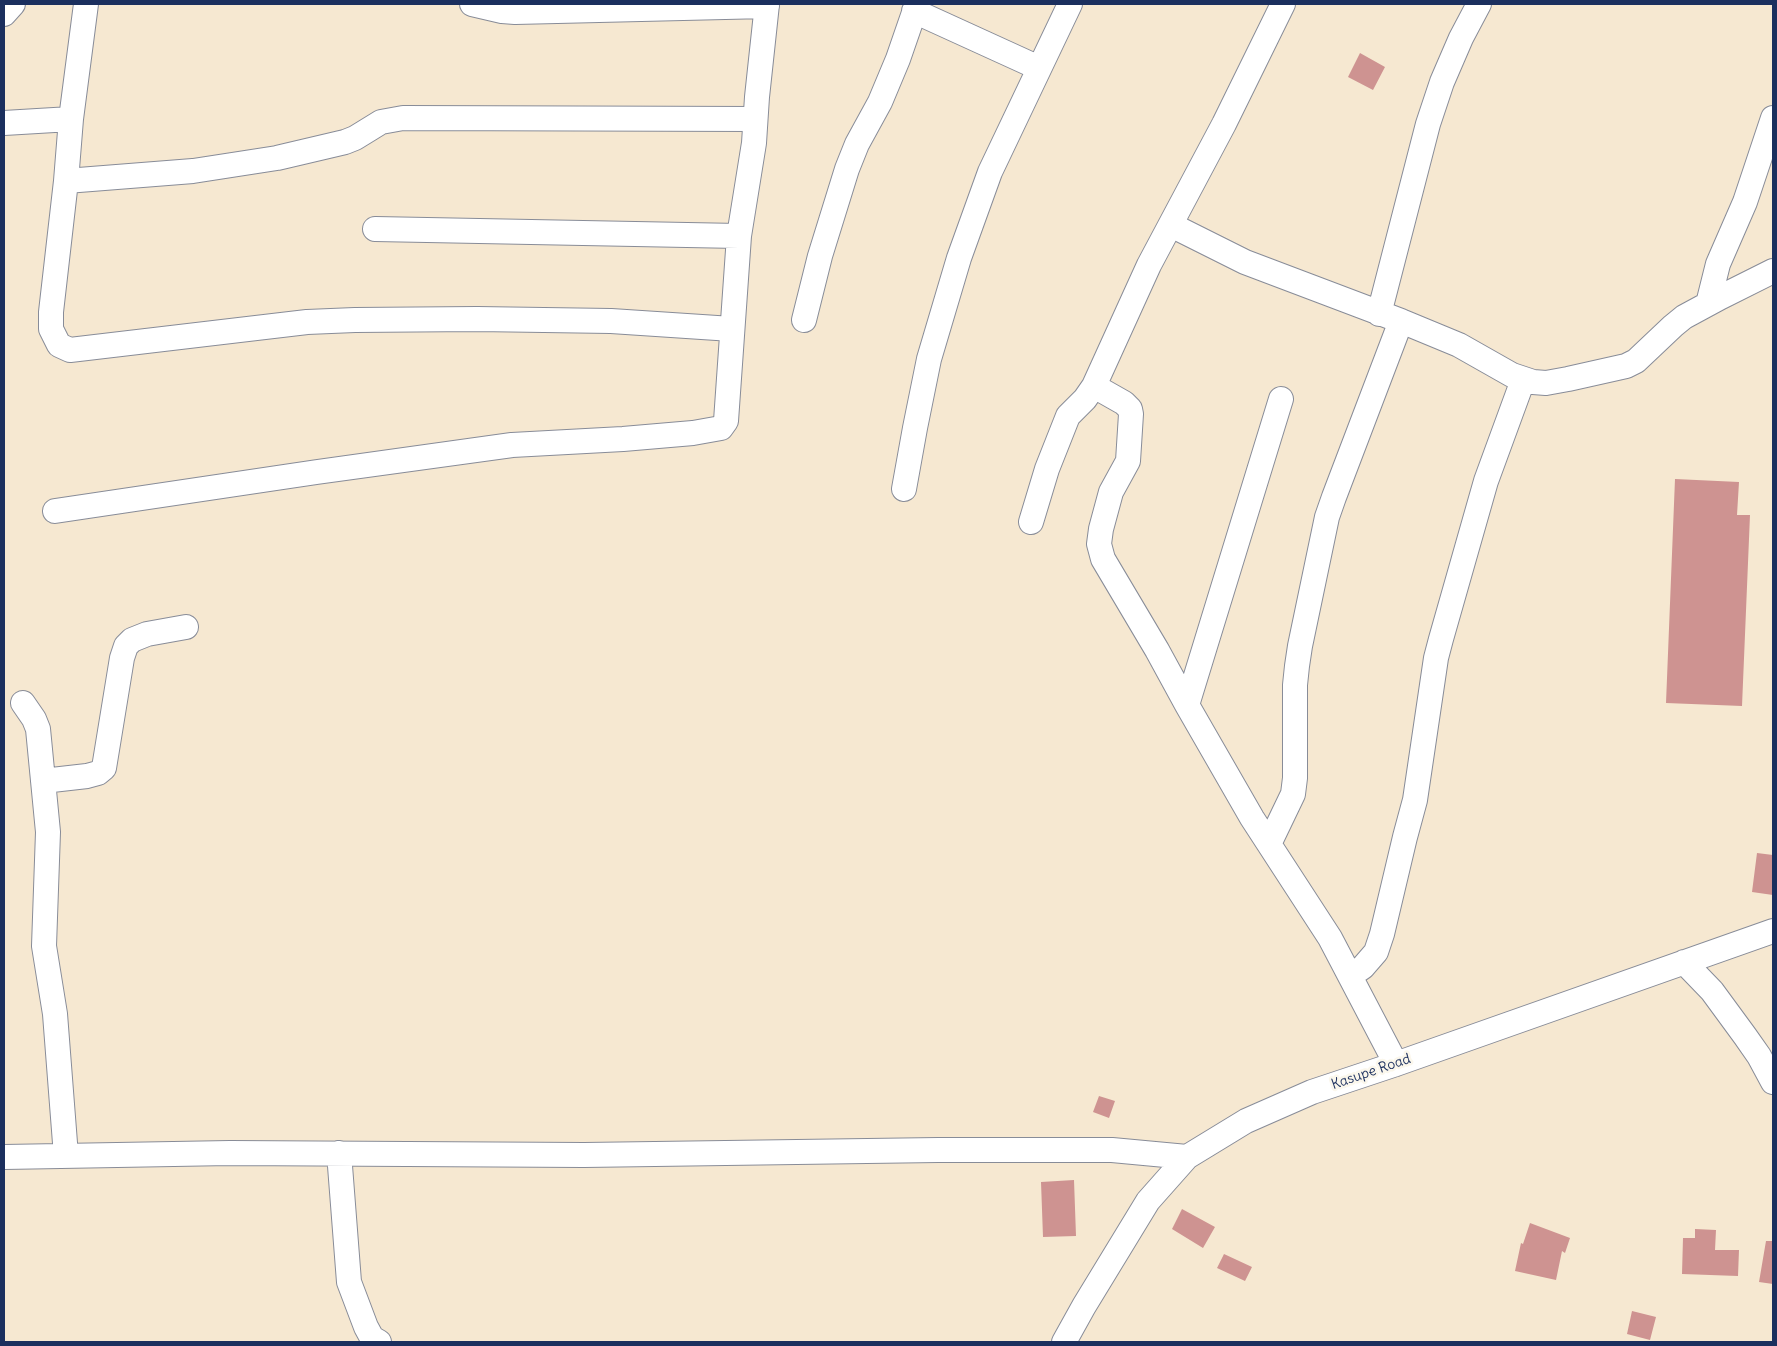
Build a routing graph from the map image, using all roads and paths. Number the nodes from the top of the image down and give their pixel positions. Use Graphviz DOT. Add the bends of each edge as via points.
graph roads {
  1 [pos="13,4"];
  2 [pos="86,4"];
  3 [pos="472,4"];
  4 [pos="1070,4"];
  5 [pos="1283,4"];
  6 [pos="1480,4"];
  7 [pos="767,5"];
  8 [pos="915,8"];
  9 [pos="4,14"];
  10 [pos="1038,68"];
  11 [pos="1773,118"];
  12 [pos="71,119"];
  13 [pos="755,119"];
  14 [pos="4,123"];
  15 [pos="66,181"];
  16 [pos="1171,225"];
  17 [pos="375,229"];
  18 [pos="739,236"];
  19 [pos="1773,271"];
  20 [pos="1708,304"];
  21 [pos="1390,317"];
  22 [pos="804,320"];
  23 [pos="732,329"];
  24 [pos="1523,380"];
  25 [pos="1094,386"];
  26 [pos="1281,399"];
  27 [pos="904,489"];
  28 [pos="55,511"];
  29 [pos="1031,522"];
  30 [pos="186,627"];
  31 [pos="23,703"];
  32 [pos="1187,706"];
  33 [pos="43,781"];
  34 [pos="1269,844"];
  35 [pos="1773,931"];
  36 [pos="1684,962"];
  37 [pos="1350,976"];
  38 [pos="1396,1064"];
  39 [pos="1773,1082"];
  40 [pos="339,1153"];
  41 [pos="66,1156"];
  42 [pos="4,1157"];
  43 [pos="1187,1157"];
  44 [pos="378,1342"];
  45 [pos="1064,1342"];
  1 -- 9 [label="street"];
  2 -- 12 [label="street"];
  3 -- 7 [label="street" via="515,12"];
  4 -- 10 [label="street"];
  5 -- 16 [label="street"];
  6 -- 21 [label="street" via="1461,38 1428,124"];
  7 -- 13 [label="street"];
  8 -- 10 [label="street"];
  8 -- 22 [label="street" via="880,102 847,169"];
  10 -- 27 [label="street" via="990,172 959,258 929,359"];
  11 -- 20 [label="street" via="1745,202 1718,264"];
  12 -- 14 [label="street"];
  12 -- 15 [label="street"];
  13 -- 15 [label="street" via="403,118 381,122 346,142 277,158 193,171"];
  13 -- 18 [label="street"];
  15 -- 23 [label="street" via="51,329 59,345 70,350 307,322 355,320 611,321"];
  16 -- 21 [label="street" via="1245,262"];
  16 -- 25 [label="street" via="1149,265"];
  17 -- 18 [label="street"];
  18 -- 23 [label="street"];
  19 -- 20 [label="street"];
  20 -- 24 [label="street" via="1673,326 1643,355 1626,366 1546,382"];
  21 -- 24 [label="street" via="1459,345"];
  21 -- 34 [label="street" via="1327,517 1297,666 1293,794"];
  23 -- 28 [label="street" via="726,421 717,430 512,445"];
  24 -- 37 [label="street" via="1486,481 1436,658 1415,800 1382,934 1376,952"];
  25 -- 29 [label="street" via="1068,416"];
  25 -- 32 [label="street" via="1124,403 1131,414 1128,461 1107,501 1100,552"];
  26 -- 32 [label="street"];
  30 -- 33 [label="street" via="147,634 126,646 104,768 87,776"];
  31 -- 33 [label="street" via="38,729"];
  32 -- 34 [label="street"];
  33 -- 41 [label="street" via="48,832 44,946 55,1014"];
  34 -- 37 [label="street" via="1330,938"];
  35 -- 36 [label="street, Kasupe Road"];
  36 -- 38 [label="street, Kasupe Road"];
  36 -- 39 [label="street" via="1712,991 1759,1056"];
  37 -- 38 [label="street"];
  38 -- 43 [label="street, Kasupe Road" via="1279,1106 1246,1121"];
  40 -- 41 [label="street"];
  40 -- 43 [label="street" via="584,1155 1112,1150"];
  40 -- 44 [label="street" via="349,1282 366,1327"];
  41 -- 42 [label="street"];
  43 -- 45 [label="street, Kasupe Road" via="1148,1201"];
}
